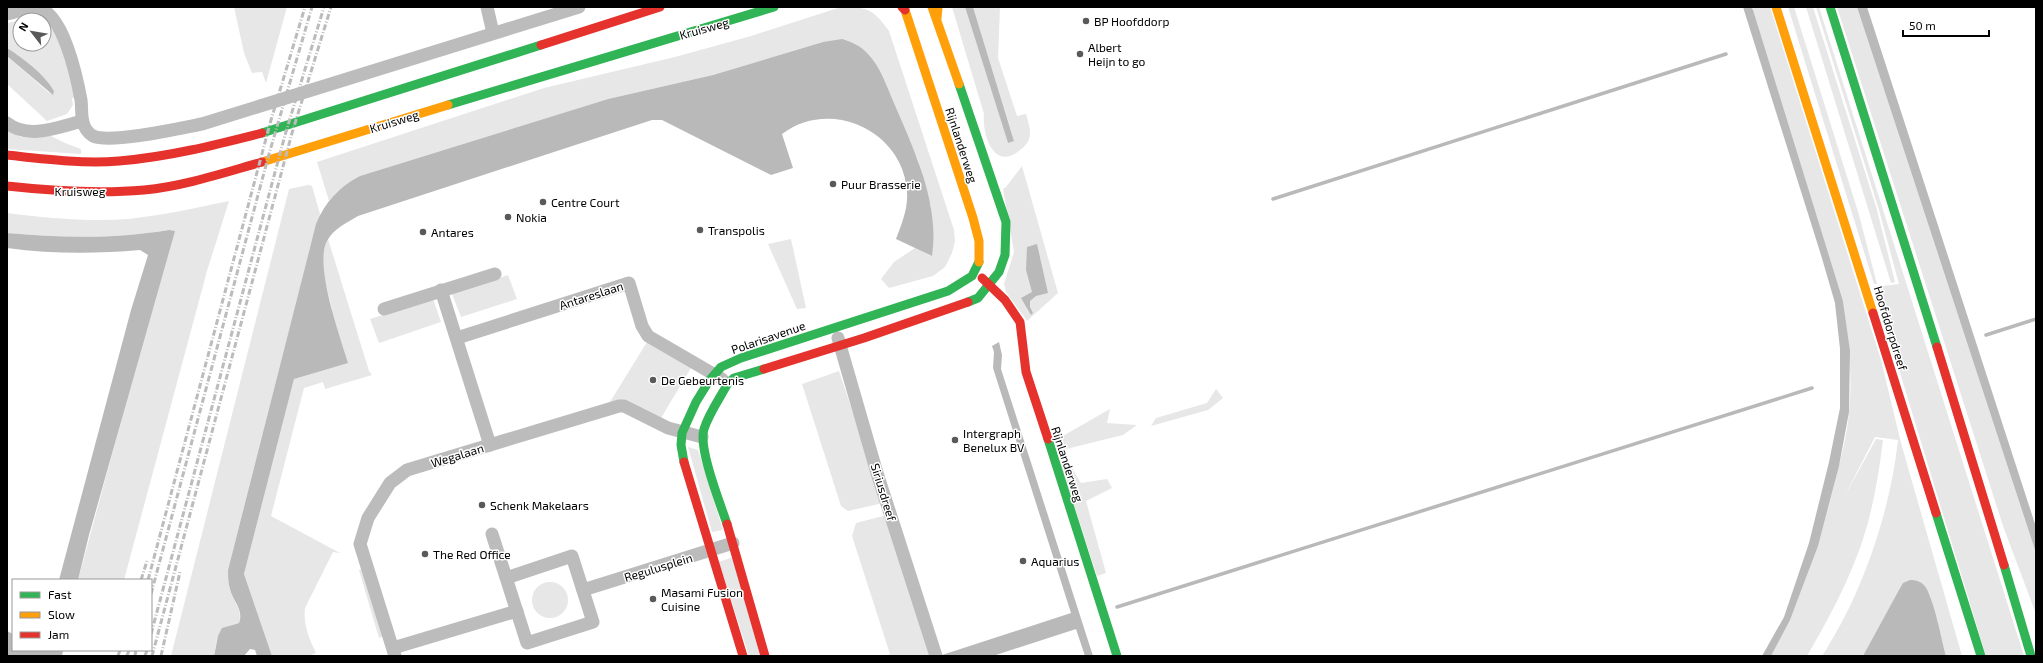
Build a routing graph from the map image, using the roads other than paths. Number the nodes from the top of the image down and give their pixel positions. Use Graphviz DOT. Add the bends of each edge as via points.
graph roads {
  1 [pos="487,7"];
  2 [pos="579,7"];
  3 [pos="660,7"];
  4 [pos="774,7"];
  5 [pos="932,7"];
  6 [pos="938,7"];
  7 [pos="1776,7"];
  8 [pos="1830,7"];
  9 [pos="904,8"];
  10 [pos="7,14"];
  11 [pos="937,18"];
  12 [pos="493,33"];
  13 [pos="82,121"];
  14 [pos="7,123"];
  15 [pos="7,155"];
  16 [pos="7,186"];
  17 [pos="975,271"];
  18 [pos="495,274"];
  19 [pos="992,286"];
  20 [pos="441,290"];
  21 [pos="384,309"];
  22 [pos="835,328"];
  23 [pos="457,338"];
  24 [pos="840,345"];
  25 [pos="715,373"];
  26 [pos="728,383"];
  27 [pos="682,432"];
  28 [pos="702,437"];
  29 [pos="490,445"];
  30 [pos="1987,506"];
  31 [pos="492,534"];
  32 [pos="733,543"];
  33 [pos="712,550"];
  34 [pos="506,578"];
  35 [pos="1959,583"];
  36 [pos="2020,585"];
  37 [pos="583,590"];
  38 [pos="517,611"];
  39 [pos="1964,634"];
  40 [pos="529,650"];
  41 [pos="394,652"];
  42 [pos="743,656"];
  43 [pos="765,656"];
  44 [pos="936,656"];
  45 [pos="1117,656"];
  46 [pos="1982,656"];
  47 [pos="2031,656"];
  1 -- 12 [label="street"];
  2 -- 12 [label="street"];
  3 -- 15 [label="main road" via="282,128 183,153 118,161 65,161"];
  4 -- 16 [label="main road, Kruisweg" via="204,179 137,190 67,192"];
  5 -- 11 [label="main road, Rijnlanderweg"];
  6 -- 11 [label="main road"];
  7 -- 35 [label="main road, Hoofddorpdreef"];
  8 -- 30 [label="main road"];
  9 -- 17 [label="main road, Rijnlanderweg" via="971,211 979,248 979,260"];
  10 -- 13 [label="street" via="38,8 57,22 76,77"];
  11 -- 19 [label="main road, Rijnlanderweg" via="1006,222 1006,254 1001,271"];
  12 -- 13 [label="street" via="202,124 136,136 97,137 90,134"];
  13 -- 14 [label="street" via="48,130 28,132 13,128"];
  17 -- 19 [label="main road, Rijnlanderweg"];
  17 -- 22 [label="main road, Polarisavenue" via="966,282 948,291"];
  18 -- 20 [label="street"];
  19 -- 24 [label="main road" via="978,298"];
  19 -- 45 [label="main road, Rijnlanderweg" via="1014,310 1020,322 1026,372"];
  20 -- 21 [label="street"];
  20 -- 23 [label="street"];
  22 -- 24 [label="street, Siriusdreef"];
  22 -- 25 [label="main road, Polarisavenue" via="741,358 723,366"];
  23 -- 25 [label="street, Antareslaan" via="629,283 642,326 648,336"];
  23 -- 29 [label="street"];
  24 -- 26 [label="main road" via="734,378"];
  24 -- 44 [label="street, Siriusdreef" via="877,473"];
  25 -- 26 [label="street, Antareslaan"];
  25 -- 27 [label="main road, Polarisavenue"];
  26 -- 28 [label="main road" via="704,428"];
  27 -- 28 [label="street, Wegalaan"];
  27 -- 29 [label="street, Wegalaan" via="624,406 618,406"];
  27 -- 33 [label="main road, Polarisavenue" via="680,442 684,461"];
  28 -- 32 [label="main road"];
  29 -- 41 [label="street, Wegalaan" via="407,470 390,483 368,518 360,544"];
  30 -- 36 [label="main road"];
  30 -- 47 [label="main road"];
  31 -- 34 [label="street"];
  32 -- 33 [label="street, Regulusplein"];
  32 -- 43 [label="main road"];
  33 -- 37 [label="street, Regulusplein"];
  33 -- 42 [label="main road, Polarisavenue"];
  34 -- 37 [label="street" via="572,556"];
  34 -- 38 [label="street"];
  35 -- 39 [label="main road"];
  35 -- 46 [label="main road, Hoofddorpdreef"];
  37 -- 40 [label="street" via="593,622"];
  38 -- 40 [label="street"];
  38 -- 41 [label="street"];
}
